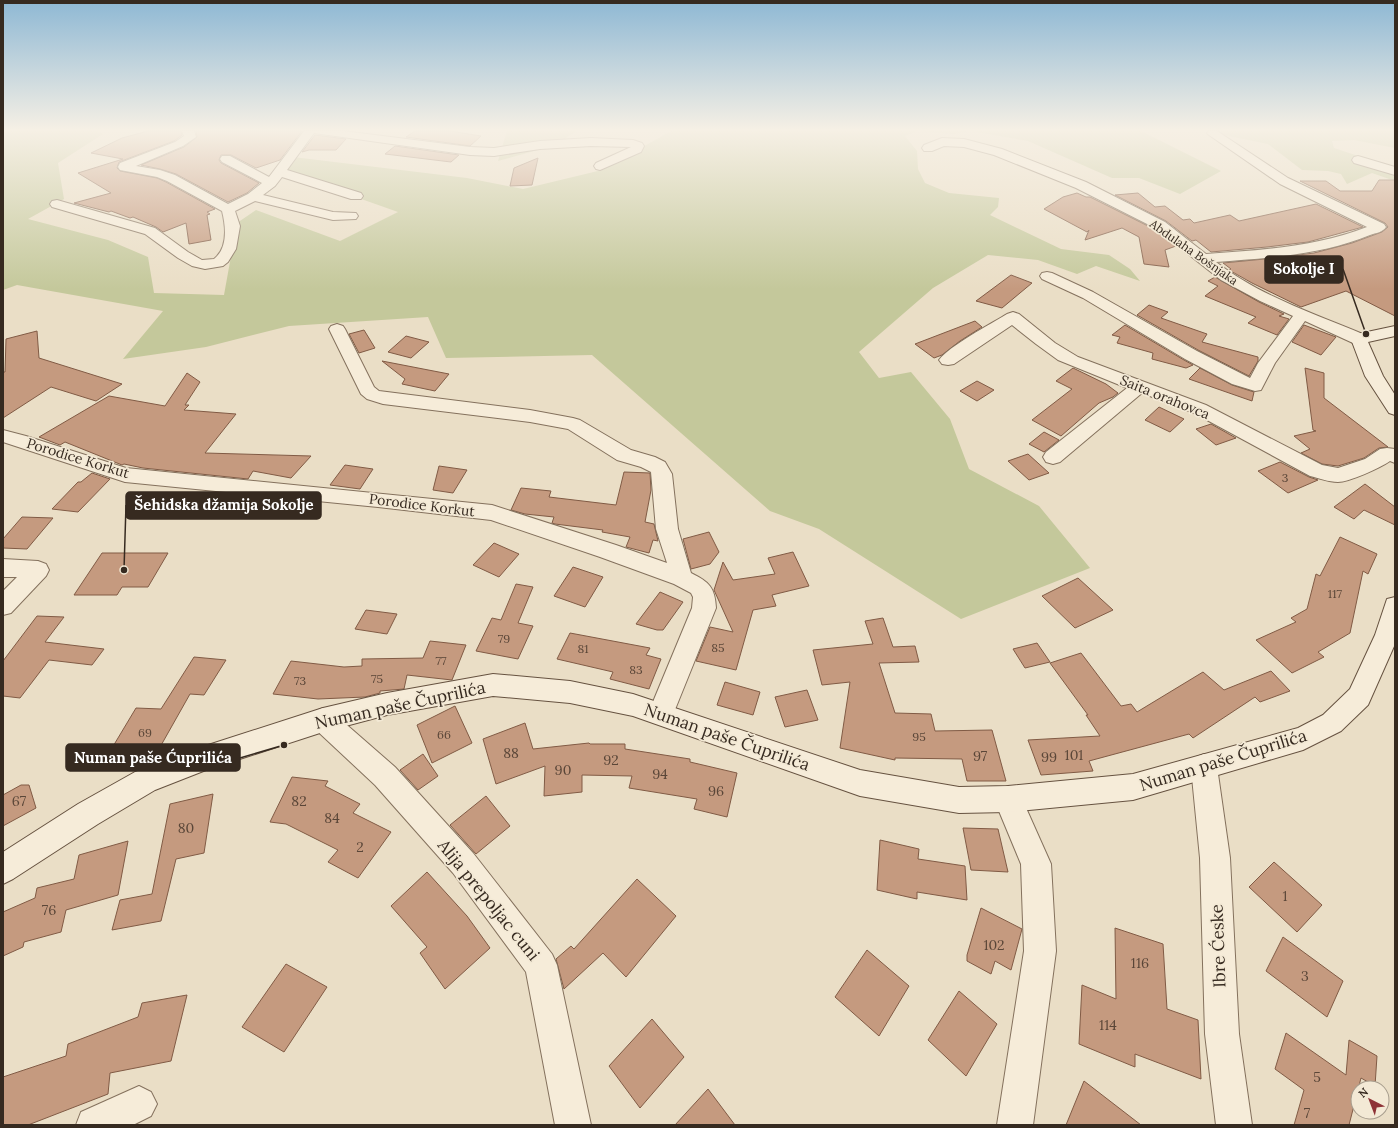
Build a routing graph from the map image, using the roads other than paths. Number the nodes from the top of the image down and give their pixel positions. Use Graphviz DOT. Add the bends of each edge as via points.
graph roads {
  1 [pos="181,184"];
  2 [pos="270,184"];
  3 [pos="316,184"];
  4 [pos="1078,184"];
  5 [pos="1289,184"];
  6 [pos="356,196"];
  7 [pos="253,197"];
  8 [pos="57,204"];
  9 [pos="228,209"];
  10 [pos="351,216"];
  11 [pos="1203,259"];
  12 [pos="1047,276"];
  13 [pos="1302,315"];
  14 [pos="337,330"];
  15 [pos="1395,331"];
  16 [pos="1359,339"];
  17 [pos="948,360"];
  18 [pos="1140,386"];
  19 [pos="1395,409"];
  20 [pos="3,436"];
  21 [pos="1395,456"];
  22 [pos="1053,457"];
  23 [pos="3,568"];
  24 [pos="682,578"];
  25 [pos="3,606"];
  26 [pos="1395,606"];
  27 [pos="1391,634"];
  28 [pos="661,714"];
  29 [pos="322,720"];
  30 [pos="1204,767"];
  31 [pos="1008,799"];
  32 [pos="3,869"];
  33 [pos="140,1104"];
  34 [pos="94,1125"];
  35 [pos="573,1125"];
  36 [pos="1015,1125"];
  37 [pos="1234,1125"];
  1 -- 9 [label="street"];
  2 -- 7 [label="street"];
  3 -- 6 [label="street"];
  4 -- 11 [label="street, Abdulaha Bošnjaka" via="1160,225"];
  5 -- 11 [label="street" via="1379,227 1360,236 1320,245"];
  7 -- 9 [label="street"];
  7 -- 10 [label="street" via="333,216"];
  8 -- 9 [label="street" via="150,231 197,263 205,265 218,263 229,250 234,226"];
  11 -- 13 [label="street, Abdulaha Bošnjaka" via="1226,277"];
  12 -- 13 [label="street" via="1088,295 1238,380 1255,386 1267,363"];
  13 -- 16 [label="street, Abdulaha Bošnjaka"];
  14 -- 24 [label="street" via="368,390 373,394 383,398 530,416 573,424 611,449 658,467 662,474 668,529"];
  15 -- 16 [label="street"];
  16 -- 19 [label="street" via="1374,376"];
  17 -- 18 [label="street, Saita orahovca" via="1013,317 1060,355 1085,367"];
  18 -- 21 [label="street, Saita orahovca" via="1200,409 1303,465 1328,474 1349,473 1372,464 1387,454"];
  18 -- 22 [label="street"];
  20 -- 24 [label="street, Porodice Korkut" via="125,475 492,513"];
  23 -- 25 [label="street" via="38,570"];
  24 -- 28 [label="street, Porodice Korkut" via="698,588 704,597 704,608"];
  26 -- 27 [label="street, Numan paše Čuprilića"];
  27 -- 30 [label="street, Numan paše Čuprilića" via="1359,698 1332,723 1303,738"];
  28 -- 29 [label="street, Numan paše Čuprilića" via="633,705 570,692 493,685 387,704"];
  28 -- 31 [label="street, Numan paše Čuprilića" via="860,783 959,800"];
  29 -- 32 [label="street, Numan paše Čuprilića" via="204,758 145,781"];
  29 -- 35 [label="street, Alija prepoljac cuni" via="384,776 463,863 541,965"];
  30 -- 31 [label="street, Numan paše Čuprilića" via="1133,787"];
  30 -- 37 [label="street, Ibre Ćeske" via="1215,858 1222,1034"];
  31 -- 36 [label="street" via="1036,864 1040,951"];
  33 -- 34 [label="street"];
}
